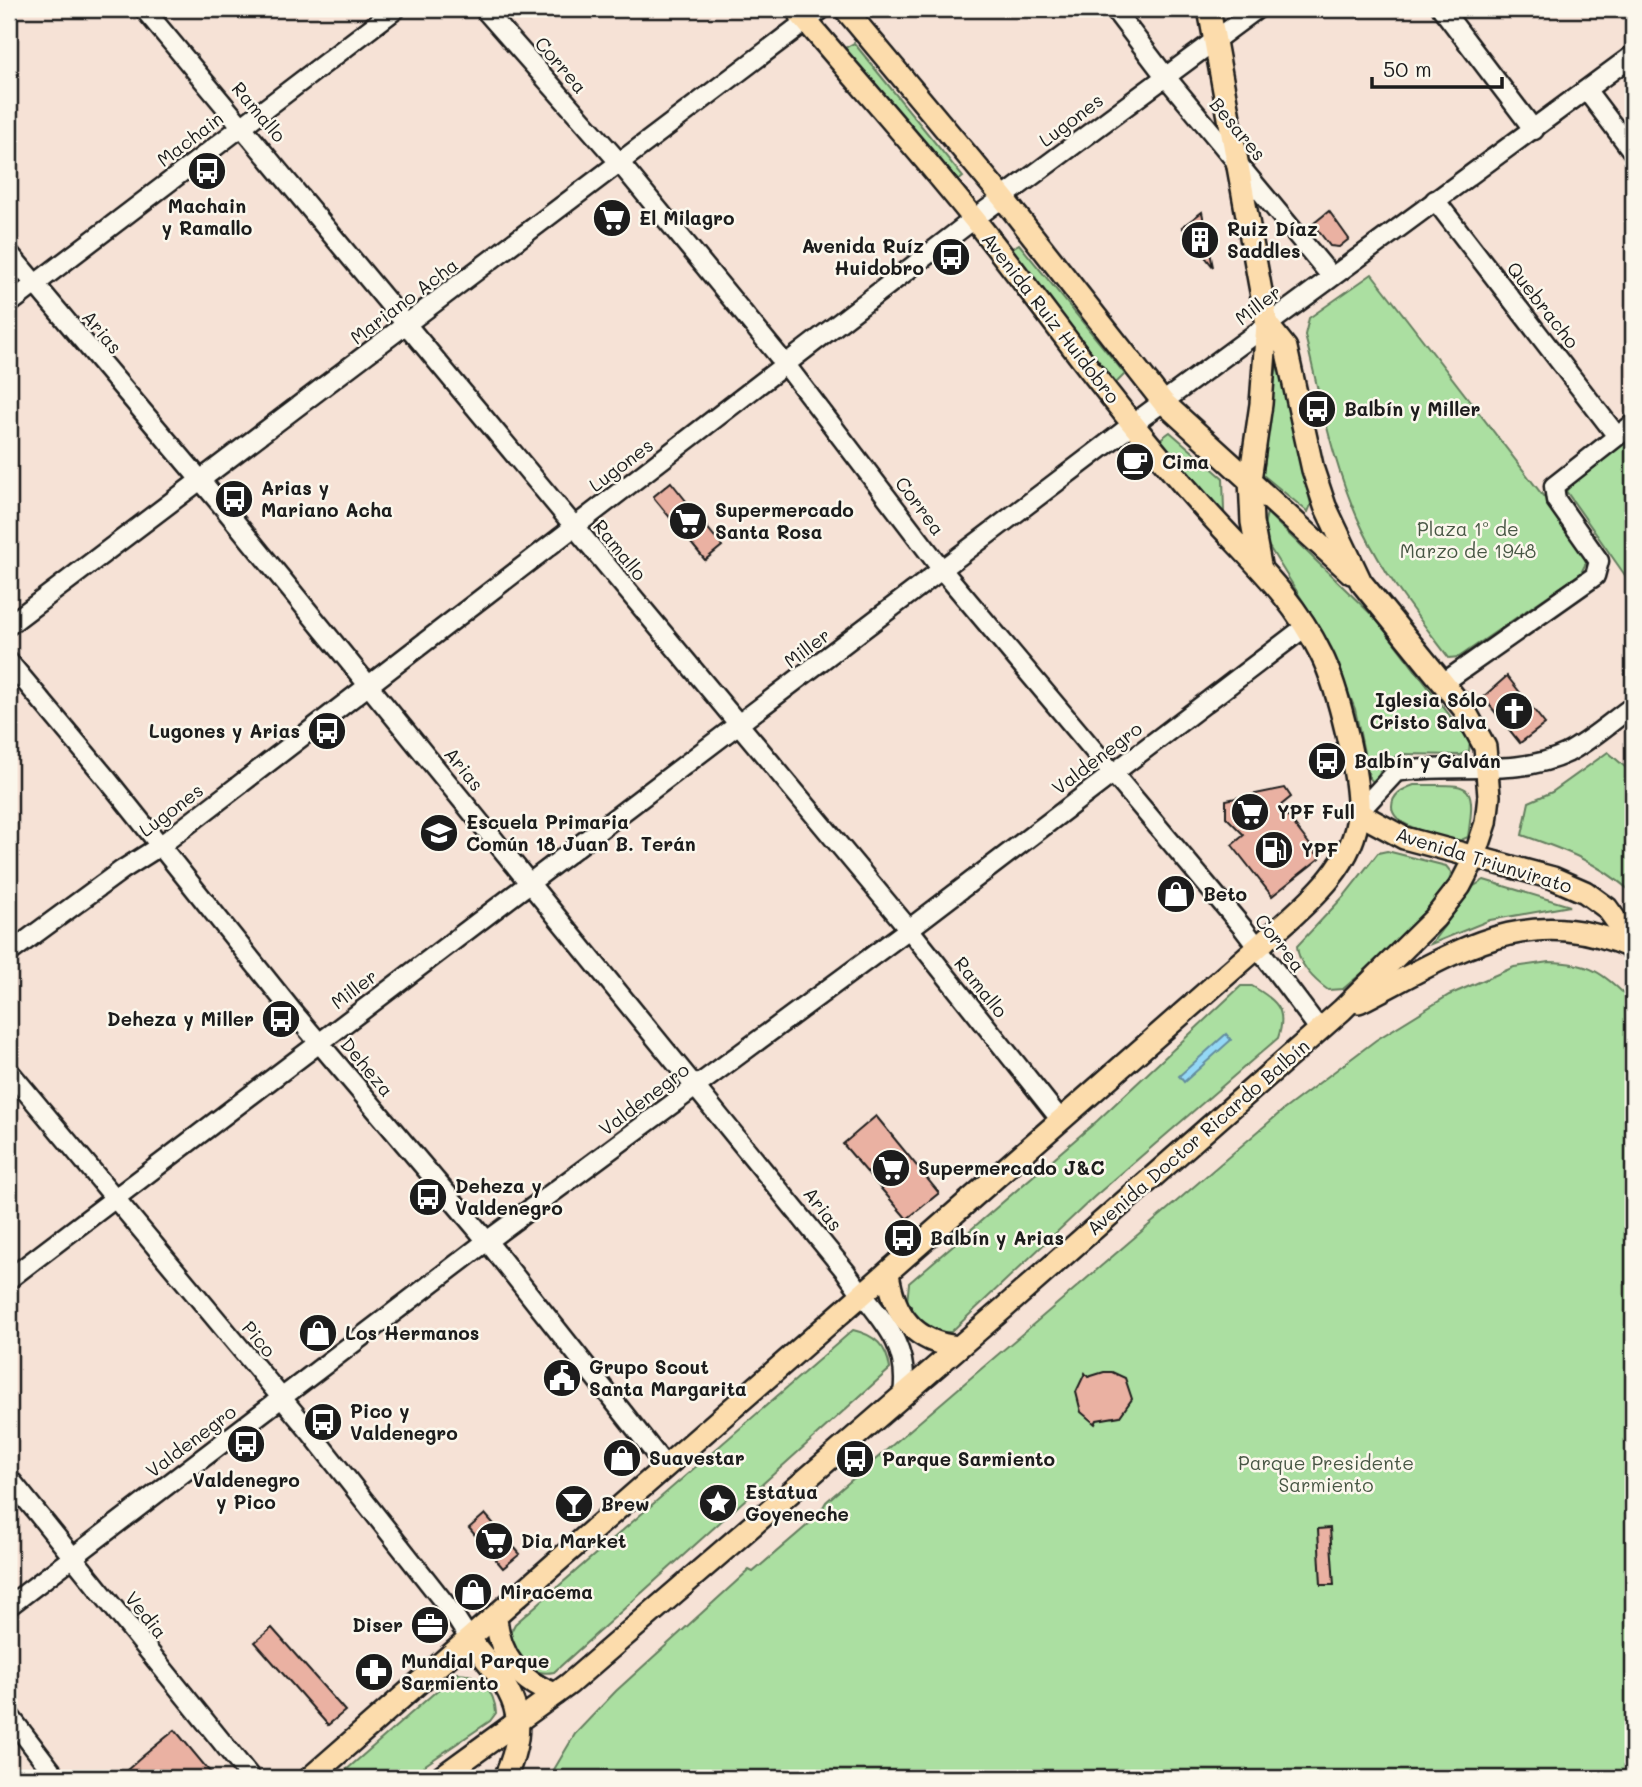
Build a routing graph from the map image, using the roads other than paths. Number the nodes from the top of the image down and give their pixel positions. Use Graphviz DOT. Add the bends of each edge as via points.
graph roads {
  1 [pos="144,9"];
  2 [pos="396,9"];
  3 [pos="484,9"];
  4 [pos="845,9"];
  5 [pos="1114,9"];
  6 [pos="1209,9"];
  7 [pos="1257,9"];
  8 [pos="1442,9"];
  9 [pos="808,13"];
  10 [pos="1215,40"];
  11 [pos="1633,55"];
  12 [pos="1165,76"];
  13 [pos="1587,91"];
  14 [pos="244,125"];
  15 [pos="1534,130"];
  16 [pos="1633,152"];
  17 [pos="619,162"];
  18 [pos="1238,162"];
  19 [pos="1003,198"];
  20 [pos="1435,200"];
  21 [pos="974,219"];
  22 [pos="9,253"];
  23 [pos="1331,276"];
  24 [pos="35,285"];
  25 [pos="9,304"];
  26 [pos="1267,324"];
  27 [pos="407,326"];
  28 [pos="786,365"];
  29 [pos="1163,402"];
  30 [pos="1133,424"];
  31 [pos="1633,424"];
  32 [pos="1617,436"];
  33 [pos="199,478"];
  34 [pos="1250,480"];
  35 [pos="574,527"];
  36 [pos="1260,565"];
  37 [pos="943,571"];
  38 [pos="1360,582"];
  39 [pos="9,625"];
  40 [pos="1305,627"];
  41 [pos="9,662"];
  42 [pos="1443,683"];
  43 [pos="369,684"];
  44 [pos="1633,706"];
  45 [pos="738,727"];
  46 [pos="1489,767"];
  47 [pos="1111,773"];
  48 [pos="1358,813"];
  49 [pos="160,846"];
  50 [pos="1474,859"];
  51 [pos="530,885"];
  52 [pos="909,929"];
  53 [pos="1633,946"];
  54 [pos="1258,947"];
  55 [pos="9,953"];
  56 [pos="1342,1010"];
  57 [pos="1320,1030"];
  58 [pos="318,1042"];
  59 [pos="9,1071"];
  60 [pos="696,1086"];
  61 [pos="1060,1119"];
  62 [pos="114,1198"];
  63 [pos="487,1241"];
  64 [pos="888,1273"];
  65 [pos="9,1279"];
  66 [pos="862,1297"];
  67 [pos="958,1347"];
  68 [pos="903,1394"];
  69 [pos="281,1397"];
  70 [pos="666,1467"];
  71 [pos="9,1478"];
  72 [pos="71,1557"];
  73 [pos="9,1606"];
  74 [pos="496,1619"];
  75 [pos="470,1640"];
  76 [pos="555,1694"];
  77 [pos="9,1715"];
  78 [pos="520,1721"];
  79 [pos="57,1778"];
  80 [pos="251,1778"];
  81 [pos="310,1778"];
  82 [pos="440,1778"];
  83 [pos="505,1778"];
  1 -- 14 [label="street, Ramallo"];
  2 -- 14 [label="street, Machain"];
  3 -- 17 [label="street, Correa"];
  4 -- 19 [label="main road, Avenida Ruiz Huidobro"];
  5 -- 12 [label="street, Besares"];
  6 -- 10 [label="main road, Avenida Doctor Ricardo Balbín"];
  7 -- 10 [label="street, Lugones"];
  8 -- 15 [label="street"];
  9 -- 17 [label="street, Mariano Acha"];
  9 -- 21 [label="main road, Avenida Ruiz Huidobro"];
  10 -- 12 [label="street, Lugones"];
  10 -- 18 [label="main road, Avenida Doctor Ricardo Balbín"];
  11 -- 13 [label="street, Miller"];
  12 -- 18 [label="street, Besares"];
  12 -- 19 [label="street, Lugones"];
  13 -- 15 [label="street, Miller"];
  13 -- 16 [label="street"];
  14 -- 24 [label="street, Machain"];
  14 -- 27 [label="street, Ramallo"];
  15 -- 20 [label="street, Miller"];
  17 -- 27 [label="street, Mariano Acha"];
  17 -- 28 [label="street, Correa"];
  18 -- 23 [label="street, Besares"];
  18 -- 26 [label="main road, Avenida Doctor Ricardo Balbín"];
  19 -- 21 [label="street, Lugones"];
  19 -- 29 [label="main road, Avenida Ruiz Huidobro"];
  20 -- 23 [label="street, Miller"];
  20 -- 32 [label="street, Quebracho"];
  21 -- 28 [label="street, Lugones"];
  21 -- 30 [label="main road, Avenida Ruiz Huidobro"];
  22 -- 24 [label="street, Arias"];
  23 -- 26 [label="street, Miller"];
  24 -- 25 [label="street, Machain"];
  24 -- 33 [label="street, Arias"];
  26 -- 29 [label="street, Miller"];
  26 -- 34 [label="main road, Avenida Doctor Ricardo Balbín"];
  26 -- 38 [label="main road, Avenida Doctor Ricardo Balbín" via="1286,348 1313,470"];
  27 -- 33 [label="street, Mariano Acha"];
  27 -- 35 [label="street, Ramallo"];
  28 -- 35 [label="street, Lugones"];
  28 -- 37 [label="street, Correa"];
  29 -- 30 [label="street, Miller"];
  29 -- 34 [label="main road, Avenida Ruiz Huidobro"];
  30 -- 36 [label="main road, Avenida Ruiz Huidobro"];
  30 -- 37 [label="street, Miller"];
  31 -- 32 [label="street"];
  32 -- 42 [label="street" via="1554,486 1556,500 1600,561 1595,576"];
  33 -- 39 [label="street, Mariano Acha"];
  33 -- 43 [label="street, Arias"];
  34 -- 36 [label="main road, Avenida Doctor Ricardo Balbín"];
  34 -- 38 [label="main road, Avenida Ruiz Huidobro"];
  35 -- 43 [label="street, Lugones"];
  35 -- 45 [label="street, Ramallo"];
  36 -- 40 [label="main road, Avenida Ruiz Huidobro"];
  37 -- 45 [label="street, Miller"];
  37 -- 47 [label="street, Correa"];
  38 -- 42 [label="main road, Avenida Doctor Ricardo Balbín"];
  40 -- 47 [label="street, Valdenegro"];
  40 -- 48 [label="main road" via="1334,684"];
  41 -- 49 [label="street, Deheza"];
  42 -- 46 [label="main road, Avenida Doctor Ricardo Balbín" via="1478,731"];
  43 -- 49 [label="street, Lugones"];
  43 -- 51 [label="street, Arias"];
  44 -- 46 [label="street" via="1568,752 1528,764"];
  45 -- 51 [label="street, Miller"];
  45 -- 52 [label="street, Ramallo"];
  46 -- 48 [label="street" via="1396,772"];
  46 -- 50 [label="main road, Avenida Doctor Ricardo Balbín" via="1486,824"];
  47 -- 52 [label="street, Valdenegro"];
  47 -- 54 [label="street, Correa"];
  48 -- 50 [label="main road, Avenida Triunvirato" via="1404,838"];
  48 -- 54 [label="main road" via="1353,838 1338,866"];
  49 -- 55 [label="street, Lugones"];
  49 -- 58 [label="street, Deheza"];
  50 -- 53 [label="main road, Avenida Triunvirato" via="1553,878 1585,892 1607,908"];
  50 -- 56 [label="main road, Avenida Doctor Ricardo Balbín" via="1442,910"];
  51 -- 58 [label="street, Miller"];
  51 -- 60 [label="street, Arias"];
  52 -- 60 [label="street, Valdenegro"];
  52 -- 61 [label="street, Ramallo"];
  53 -- 56 [label="main road, Avenida Triunvirato" via="1568,928 1501,935"];
  54 -- 57 [label="street, Correa"];
  54 -- 61 [label="main road"];
  56 -- 57 [label="main road, Avenida Doctor Ricardo Balbín"];
  57 -- 67 [label="main road, Avenida Doctor Ricardo Balbín"];
  58 -- 62 [label="street, Miller"];
  58 -- 63 [label="street, Deheza"];
  59 -- 62 [label="street, Pico"];
  60 -- 63 [label="street, Valdenegro"];
  60 -- 66 [label="street, Arias"];
  61 -- 64 [label="main road"];
  62 -- 65 [label="street, Miller"];
  62 -- 69 [label="street, Pico"];
  63 -- 69 [label="street, Valdenegro"];
  63 -- 70 [label="street, Deheza"];
  64 -- 66 [label="main road"];
  64 -- 67 [label="main road" via="896,1309 907,1325 939,1345"];
  66 -- 68 [label="street, Arias" via="902,1352 906,1371"];
  66 -- 70 [label="main road"];
  67 -- 68 [label="main road, Avenida Doctor Ricardo Balbín"];
  68 -- 76 [label="main road, Avenida Doctor Ricardo Balbín"];
  69 -- 72 [label="street, Valdenegro"];
  69 -- 75 [label="street, Pico"];
  70 -- 74 [label="main road"];
  71 -- 72 [label="street, Vedia"];
  72 -- 73 [label="street, Valdenegro"];
  72 -- 80 [label="street, Vedia"];
  74 -- 75 [label="main road"];
  74 -- 76 [label="main road" via="503,1652 513,1667 532,1684"];
  75 -- 78 [label="main road" via="499,1678"];
  75 -- 81 [label="main road"];
  76 -- 78 [label="main road, Avenida Doctor Ricardo Balbín"];
  77 -- 79 [label="street"];
  78 -- 82 [label="main road, Avenida Doctor Ricardo Balbín"];
  78 -- 83 [label="main road"];
}
